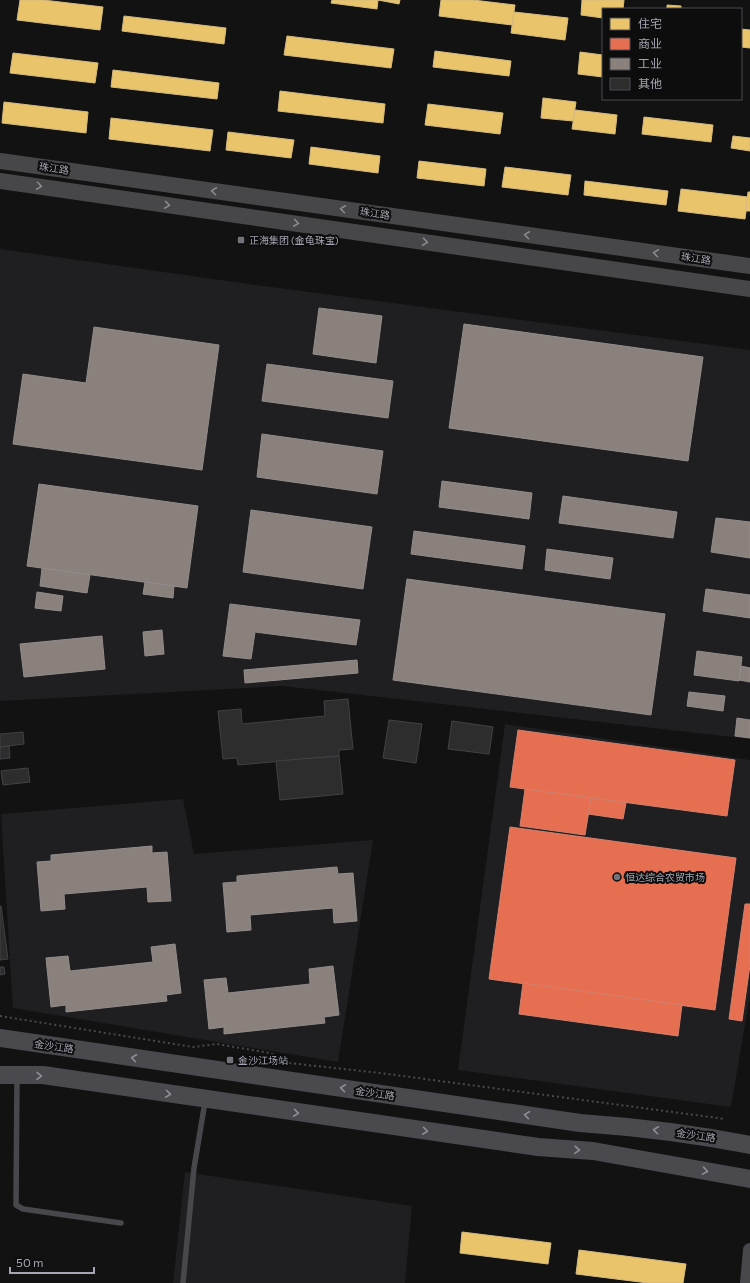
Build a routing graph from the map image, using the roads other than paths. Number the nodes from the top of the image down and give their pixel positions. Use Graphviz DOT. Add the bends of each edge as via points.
graph roads {
  1 [pos="0,161"];
  2 [pos="0,181"];
  3 [pos="750,266"];
  4 [pos="750,289"];
  5 [pos="0,1038"];
  6 [pos="9,1075"];
  7 [pos="205,1099"];
  8 [pos="750,1145"];
  9 [pos="750,1179"];
  10 [pos="121,1223"];
  11 [pos="750,1250"];
  12 [pos="183,1283"];
  13 [pos="747,1283"];
  3 -- 1 [label="main road, 珠江路, one-way"];
  2 -- 4 [label="main road, one-way"];
  8 -- 5 [label="main road, 金沙江路, one-way" via="633,1127 572,1122"];
  6 -- 7 [label="main road, one-way" via="43,1076"];
  6 -- 10 [label="lane" via="16,1205 23,1209"];
  7 -- 9 [label="main road, one-way" via="538,1147 593,1151"];
  7 -- 12 [label="lane" via="193,1175"];
  11 -- 13 [label="street"];
}
